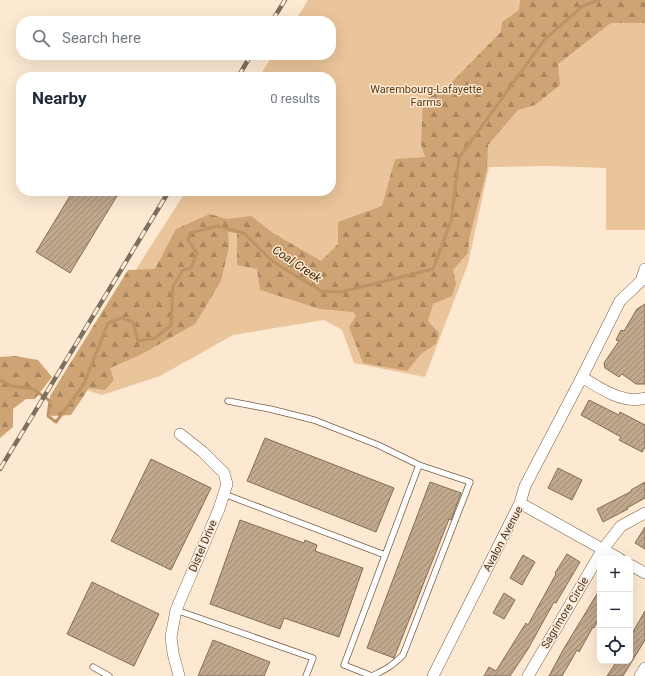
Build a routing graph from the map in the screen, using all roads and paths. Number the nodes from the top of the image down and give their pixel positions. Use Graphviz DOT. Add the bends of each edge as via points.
graph roads {
  1 [pos="645,269"];
  2 [pos="582,377"];
  3 [pos="645,398"];
  4 [pos="228,401"];
  5 [pos="180,434"];
  6 [pos="419,465"];
  7 [pos="224,494"];
  8 [pos="520,503"];
  9 [pos="645,513"];
  10 [pos="603,549"];
  11 [pos="385,555"];
  12 [pos="615,556"];
  13 [pos="633,567"];
  14 [pos="645,573"];
  15 [pos="176,610"];
  16 [pos="93,667"];
  17 [pos="645,668"];
  18 [pos="109,676"];
  19 [pos="179,676"];
  20 [pos="306,676"];
  21 [pos="372,676"];
  22 [pos="433,676"];
  23 [pos="528,676"];
  24 [pos="640,676"];
  1 -- 2 [label="street" via="641,281 620,301"];
  2 -- 3 [label="street" via="618,397 639,400"];
  2 -- 8 [label="street" via="525,486"];
  4 -- 6 [label="lane" via="314,420 378,445"];
  5 -- 7 [label="street, Distel Drive" via="224,473 227,484"];
  6 -- 11 [label="lane"];
  6 -- 21 [label="lane" via="470,482 403,654 384,671"];
  7 -- 11 [label="lane"];
  7 -- 15 [label="street, Distel Drive"];
  8 -- 10 [label="street, Avalon Avenue"];
  8 -- 22 [label="street, Avalon Avenue"];
  9 -- 10 [label="street, Sagrimore Circle" via="621,526"];
  10 -- 12 [label="street, Avalon Avenue"];
  10 -- 23 [label="street, Sagrimore Circle"];
  11 -- 21 [label="lane" via="344,665"];
  13 -- 14 [label="street"];
  15 -- 19 [label="street, Distel Drive" via="171,637"];
  15 -- 20 [label="lane" via="313,658"];
  16 -- 18 [label="lane"];
  17 -- 24 [label="street"];
}
